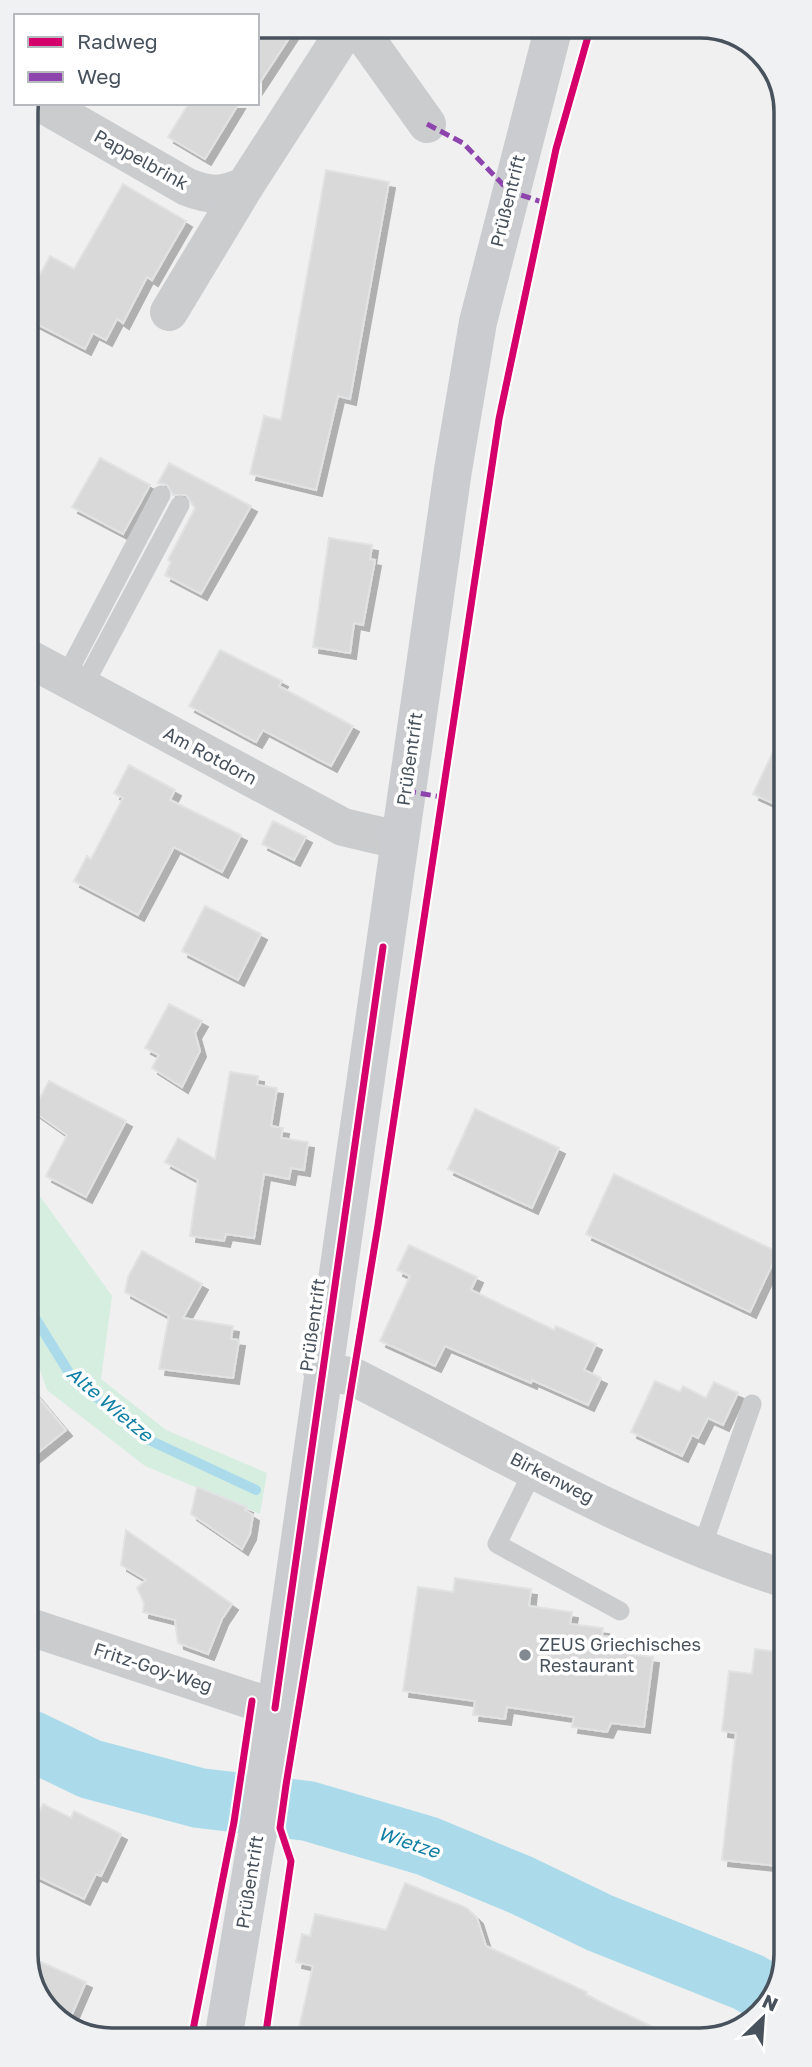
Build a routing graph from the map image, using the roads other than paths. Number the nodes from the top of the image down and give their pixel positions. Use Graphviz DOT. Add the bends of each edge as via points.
graph roads {
  1 [pos="340,38"];
  2 [pos="366,38"];
  3 [pos="551,39"];
  4 [pos="44,105"];
  5 [pos="427,124"];
  6 [pos="245,186"];
  7 [pos="169,312"];
  8 [pos="161,495"];
  9 [pos="180,505"];
  10 [pos="39,664"];
  11 [pos="74,683"];
  12 [pos="398,840"];
  13 [pos="322,1371"];
  14 [pos="752,1404"];
  15 [pos="534,1469"];
  16 [pos="701,1550"];
  17 [pos="774,1575"];
  18 [pos="620,1611"];
  19 [pos="38,1630"];
  20 [pos="275,1708"];
  21 [pos="225,2028"];
  1 -- 6 [label="street"];
  2 -- 5 [label="street"];
  3 -- 12 [label="main road, Prüßentrift" via="478,322"];
  4 -- 6 [label="street, Pappelbrink" via="187,187 211,196"];
  6 -- 7 [label="street"];
  8 -- 11 [label="lane"];
  9 -- 11 [label="lane"];
  10 -- 11 [label="street, Am Rotdorn"];
  11 -- 12 [label="street, Am Rotdorn" via="343,827"];
  12 -- 13 [label="main road, Prüßentrift"];
  13 -- 15 [label="street, Birkenweg" via="355,1377"];
  13 -- 20 [label="main road, Prüßentrift"];
  14 -- 16 [label="lane"];
  15 -- 16 [label="street, Birkenweg"];
  15 -- 18 [label="lane" via="497,1544"];
  16 -- 17 [label="street, Birkenweg"];
  19 -- 20 [label="street, Fritz-Goy-Weg"];
  20 -- 21 [label="main road, Prüßentrift"];
}
